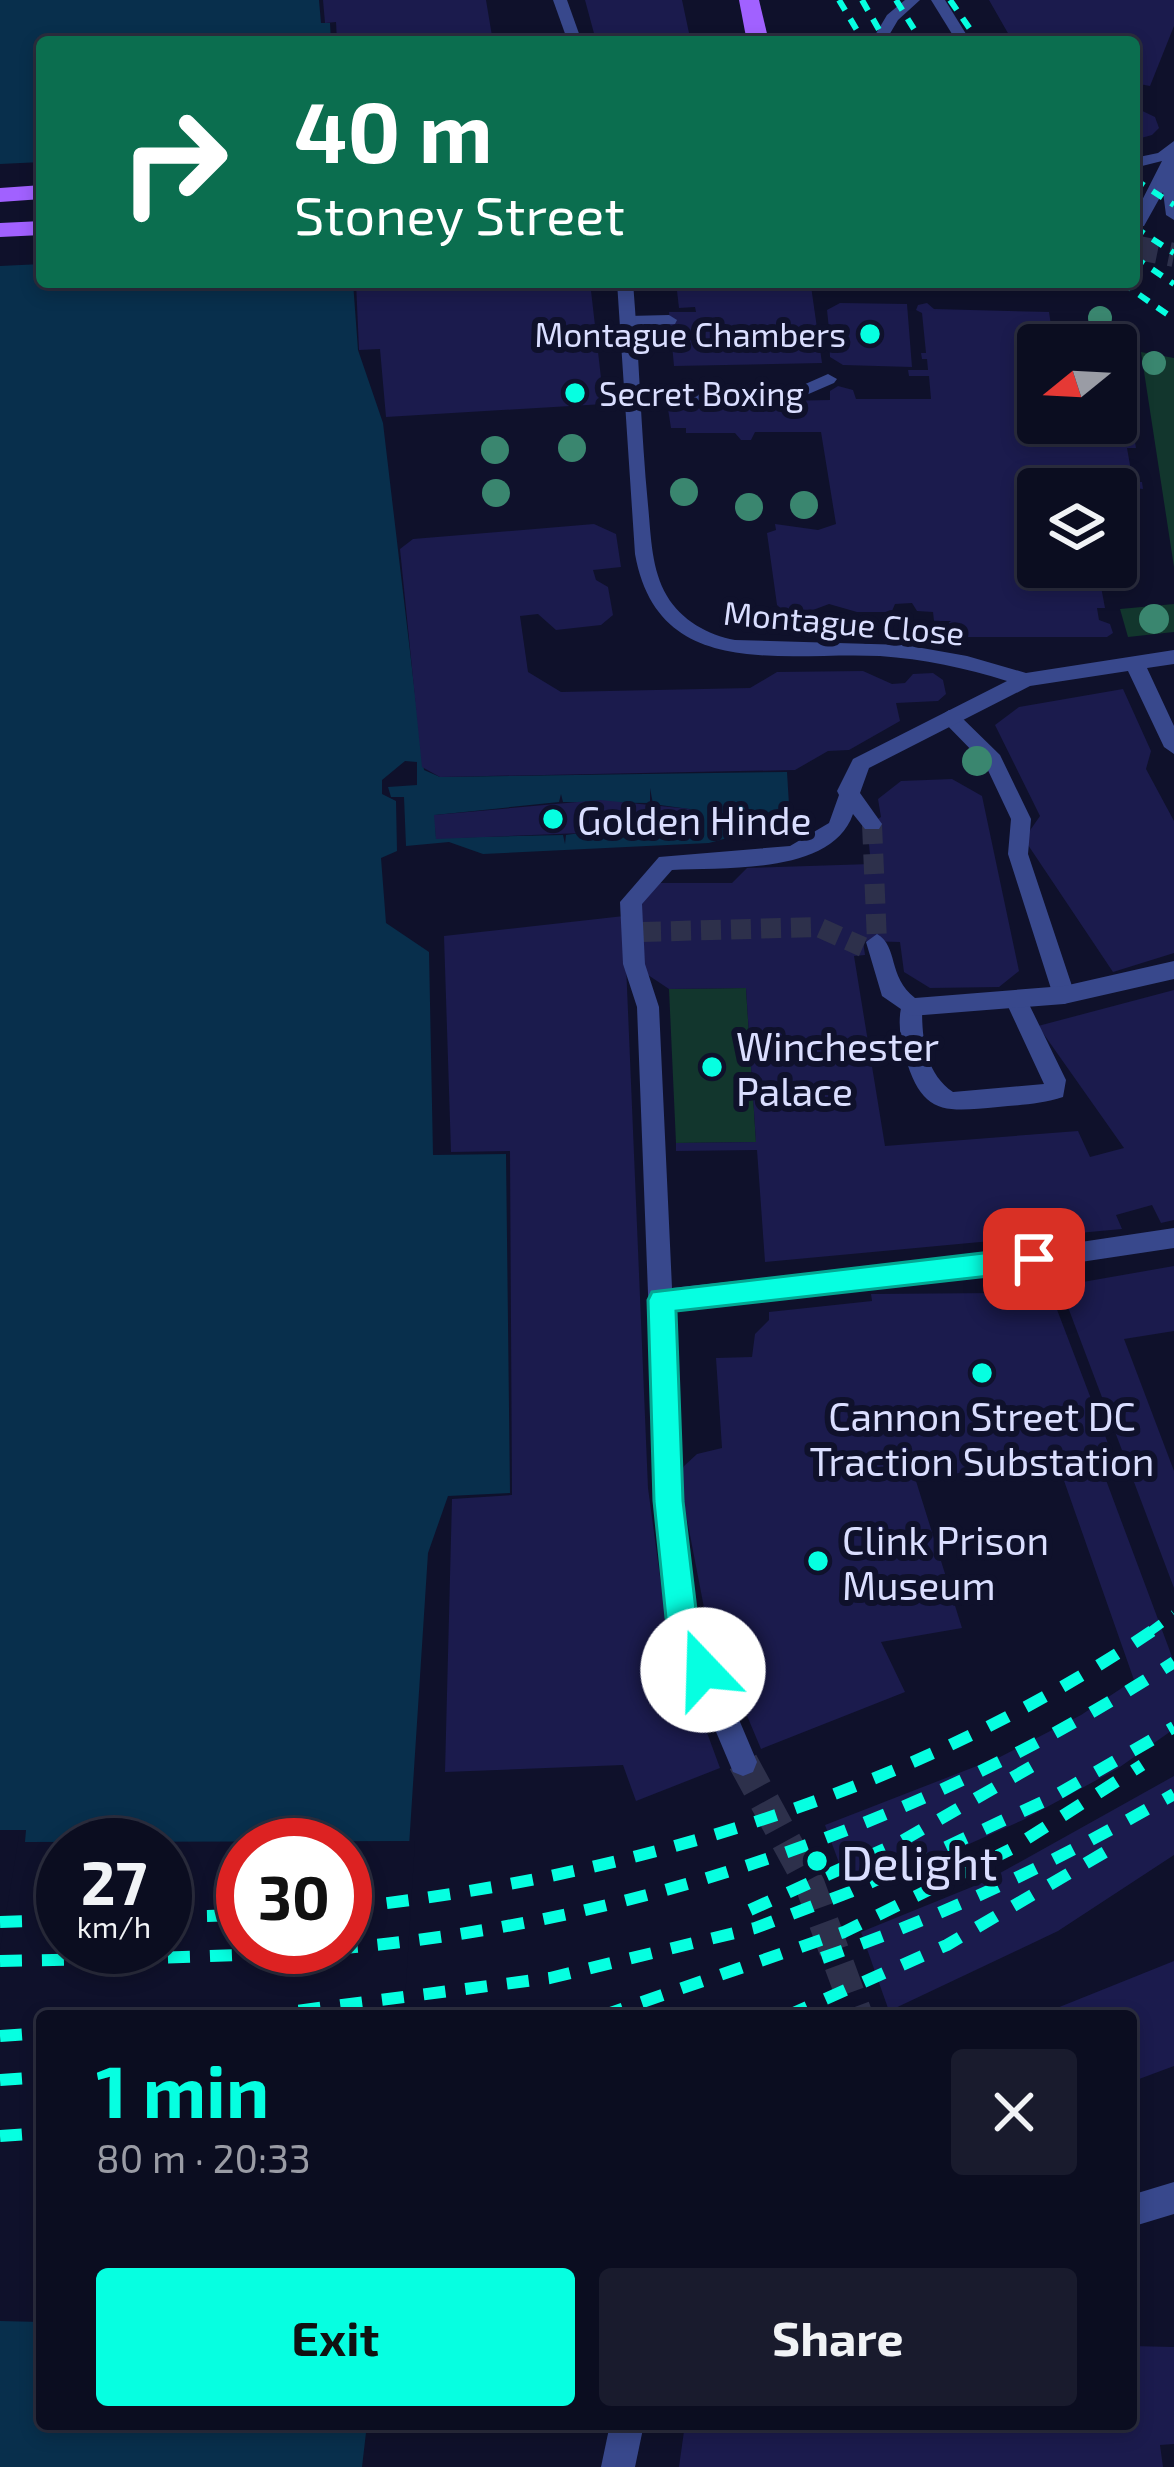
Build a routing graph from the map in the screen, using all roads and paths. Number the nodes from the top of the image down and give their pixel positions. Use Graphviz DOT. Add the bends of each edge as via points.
graph roads {
  1 [pos="560,0"];
  2 [pos="749,0"];
  3 [pos="913,0"];
  4 [pos="938,0"];
  5 [pos="573,36"];
  6 [pos="757,36"];
  7 [pos="882,36"];
  8 [pos="960,36"];
  9 [pos="1174,147"];
  10 [pos="1140,162"];
  11 [pos="1167,170"];
  12 [pos="36,193"];
  13 [pos="0,195"];
  14 [pos="1174,215"];
  15 [pos="1140,219"];
  16 [pos="36,227"];
  17 [pos="0,230"];
  18 [pos="626,288"];
  19 [pos="669,320"];
  20 [pos="628,321"];
  21 [pos="828,379"];
  22 [pos="631,397"];
  23 [pos="1174,657"];
  24 [pos="1134,662"];
  25 [pos="1026,680"];
  26 [pos="949,716"];
  27 [pos="1174,747"];
  28 [pos="847,791"];
  29 [pos="872,824"];
  30 [pos="873,946"];
  31 [pos="1174,970"];
  32 [pos="1064,995"];
  33 [pos="1016,1000"];
  34 [pos="911,1007"];
  35 [pos="1174,1238"];
  36 [pos="662,1300"];
  37 [pos="743,1762"];
  38 [pos="1174,2198"];
  39 [pos="1137,2209"];
  40 [pos="626,2430"];
  41 [pos="618,2467"];
  1 -- 5 [label="street"];
  2 -- 6 [label="main road"];
  3 -- 7 [label="street"];
  4 -- 8 [label="street"];
  9 -- 10 [label="street"];
  9 -- 11 [label="street"];
  11 -- 14 [label="street"];
  11 -- 15 [label="street"];
  12 -- 13 [label="main road"];
  16 -- 17 [label="main road"];
  18 -- 20 [label="street, Montague Close"];
  19 -- 20 [label="street"];
  20 -- 22 [label="street, Montague Close"];
  21 -- 22 [label="street" via="797,394"];
  22 -- 25 [label="street, Montague Close" via="645,560 680,625 736,647 872,649 967,661"];
  23 -- 24 [label="street"];
  24 -- 25 [label="street"];
  24 -- 27 [label="street"];
  25 -- 26 [label="street"];
  26 -- 28 [label="street" via="860,764"];
  26 -- 32 [label="street" via="993,760 1022,819 1018,854"];
  28 -- 29 [label="street"];
  28 -- 36 [label="street" via="838,828 794,854 666,863 632,902 634,964 648,1007"];
  30 -- 34 [label="street" via="890,990"];
  31 -- 32 [label="street"];
  32 -- 33 [label="street"];
  33 -- 34 [label="street"];
  33 -- 34 [label="street" via="1055,1080 1045,1094 950,1102 937,1096 910,1030"];
  35 -- 36 [label="street"];
  36 -- 37 [label="street" via="668,1501 682,1618"];
  38 -- 39 [label="street"];
  40 -- 41 [label="street"];
}
